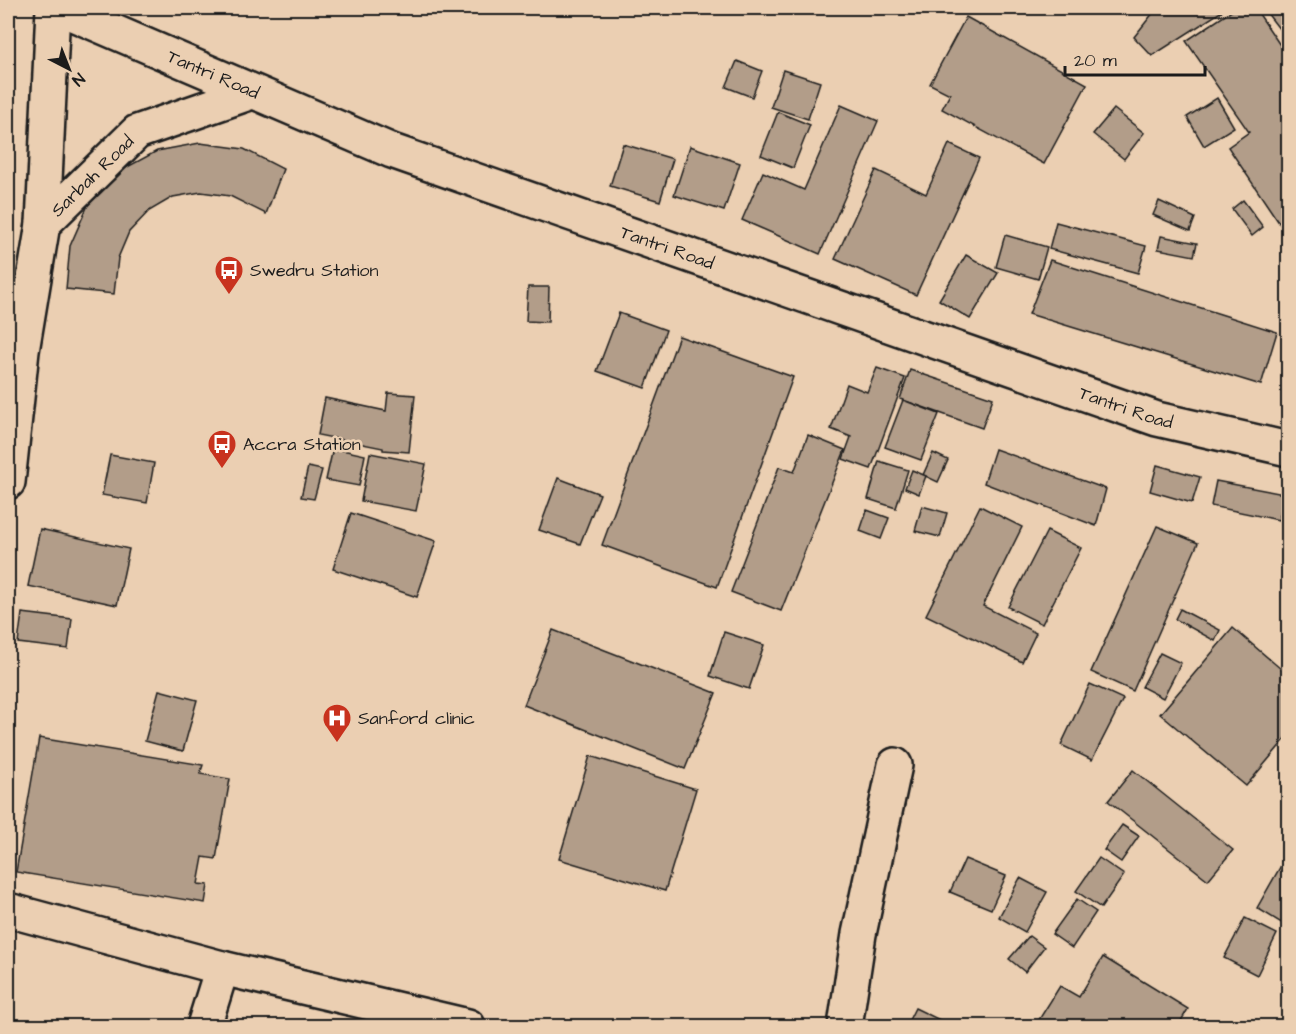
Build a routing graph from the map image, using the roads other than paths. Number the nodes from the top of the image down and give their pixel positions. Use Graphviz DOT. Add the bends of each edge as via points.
graph roads {
  1 [pos="53,8"];
  2 [pos="59,8"];
  3 [pos="252,92"];
  4 [pos="43,224"];
  5 [pos="1288,448"];
  6 [pos="8,482"];
  7 [pos="895,765"];
  8 [pos="8,910"];
  9 [pos="222,968"];
  10 [pos="204,1026"];
  11 [pos="468,1026"];
  12 [pos="845,1026"];
  1 -- 4 [label="street"];
  2 -- 3 [label="street, Tantri Road"];
  3 -- 4 [label="street, Sarbah Road" via="137,132"];
  3 -- 5 [label="street, Tantri Road" via="392,151 1157,419"];
  4 -- 6 [label="street, Sarbah Road" via="22,351"];
  7 -- 12 [label="street" via="859,934"];
  8 -- 9 [label="street"];
  9 -- 10 [label="street"];
  9 -- 11 [label="street"];
}
